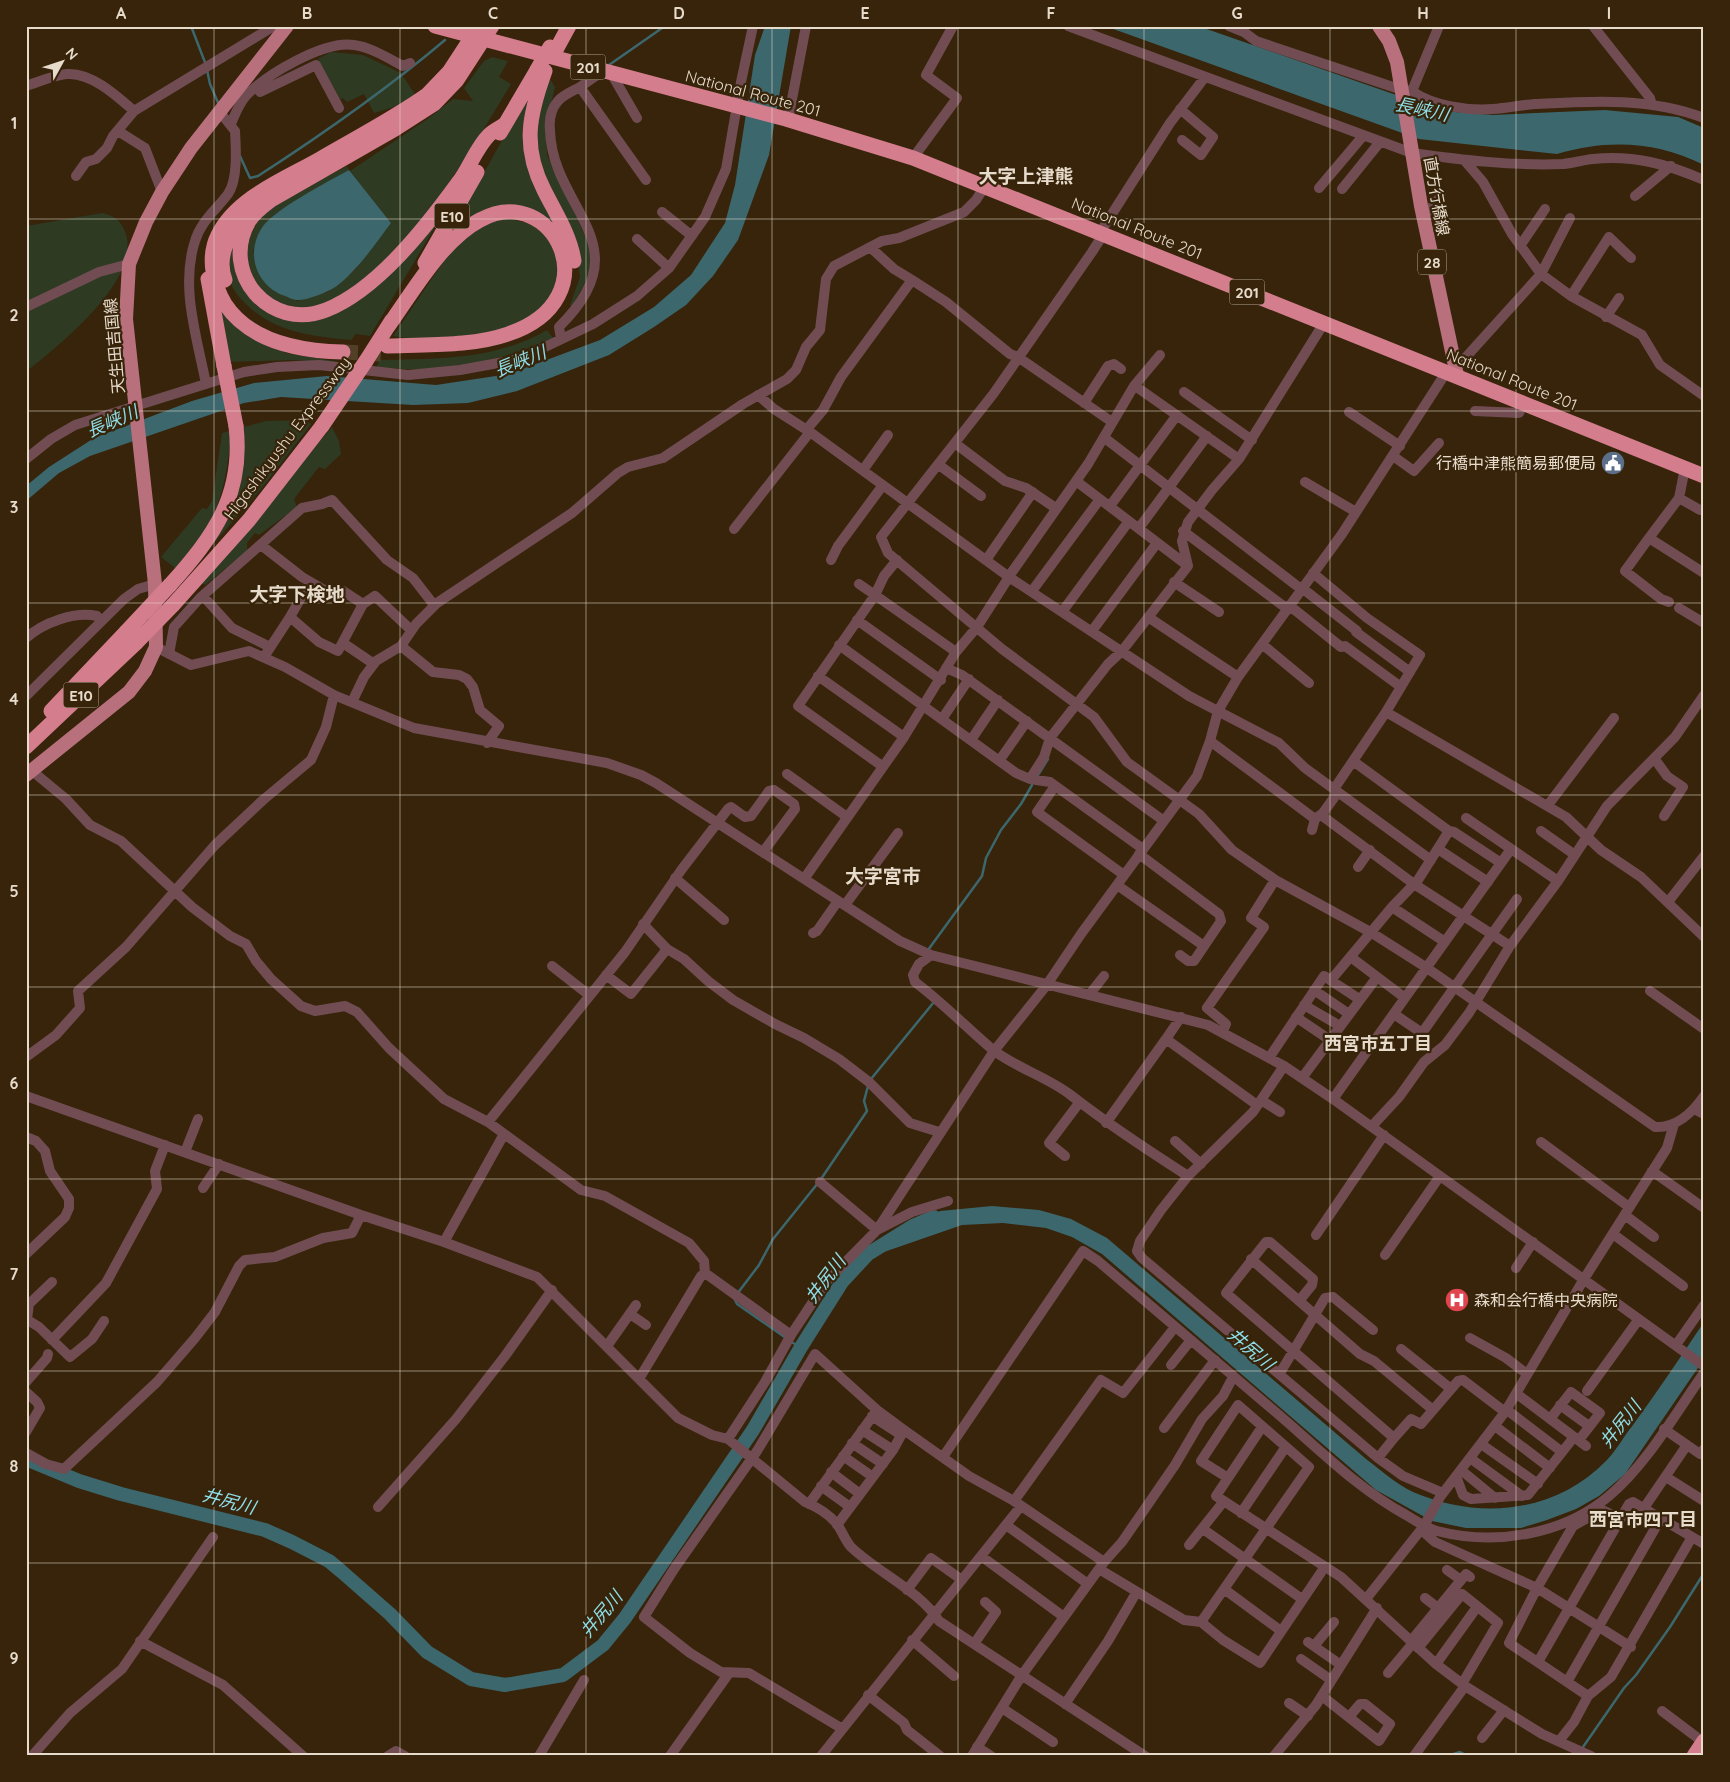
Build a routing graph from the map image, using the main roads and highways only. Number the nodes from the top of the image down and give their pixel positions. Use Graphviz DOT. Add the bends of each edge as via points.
graph roads {
  1 [pos="435,26"];
  2 [pos="492,26"];
  3 [pos="562,26"];
  4 [pos="569,26"];
  5 [pos="1379,26"];
  6 [pos="280,27"];
  7 [pos="479,34"];
  8 [pos="554,48"];
  9 [pos="541,70"];
  10 [pos="504,125"];
  11 [pos="270,200"];
  12 [pos="213,246"];
  13 [pos="387,328"];
  14 [pos="1454,371"];
  15 [pos="1704,476"];
  16 [pos="162,584"];
  17 [pos="131,637"];
  18 [pos="26,738"];
  19 [pos="26,747"];
  20 [pos="28,773"];
  21 [pos="1703,1742"];
  22 [pos="1694,1756"];
  1 -- 7 [label="highway, National Route 201 / 201"];
  2 -- 7 [label="highway"];
  3 -- 8 [label="highway, Higashikyushu Expressway / E10"];
  4 -- 8 [label="highway"];
  5 -- 14 [label="main road, 直方行橋線 / 28" via="1394,51 1406,93 1411,150"];
  6 -- 16 [label="main road, 天生田吉国線" via="162,192 128,264 126,319 142,456"];
  7 -- 11 [label="highway" via="457,80 434,104"];
  7 -- 12 [label="highway" via="427,95 252,198 224,225"];
  7 -- 14 [label="highway, National Route 201 / 201" via="607,72 787,119 912,158 1104,232 1324,323"];
  8 -- 9 [label="highway, Higashikyushu Expressway / E10, bridge"];
  9 -- 10 [label="highway, Higashikyushu Expressway / E10"];
  9 -- 13 [label="highway" via="533,104 530,145 543,189 566,231 572,250 575,267 570,295 552,318 527,336 511,342 471,350 385,350 470,342 508,334 539,319 557,300 565,278 562,251 550,231 533,219 515,213 492,215 471,226 446,248"];
  10 -- 11 [label="highway" via="488,136 442,205 378,274 341,302 312,315 297,316 271,307 259,298 246,276 241,256 245,229 257,211"];
  10 -- 13 [label="highway, Higashikyushu Expressway / E10"];
  11 -- 12 [label="highway" via="238,225 226,244 223,276 233,300 256,321 288,336 346,348 318,352 274,341 236,318 216,286"];
  12 -- 16 [label="highway, bridge" via="208,268 209,290 236,426 237,459 226,507 209,538"];
  13 -- 17 [label="highway, Higashikyushu Expressway / E10, bridge" via="322,426 249,520 173,606"];
  14 -- 15 [label="highway, National Route 201 / 201"];
  16 -- 17 [label="highway, bridge"];
  16 -- 20 [label="main road, 天生田吉国線" via="162,650 129,692"];
  17 -- 18 [label="highway"];
  17 -- 19 [label="highway, Higashikyushu Expressway / E10"];
  21 -- 22 [label="highway"];
}
